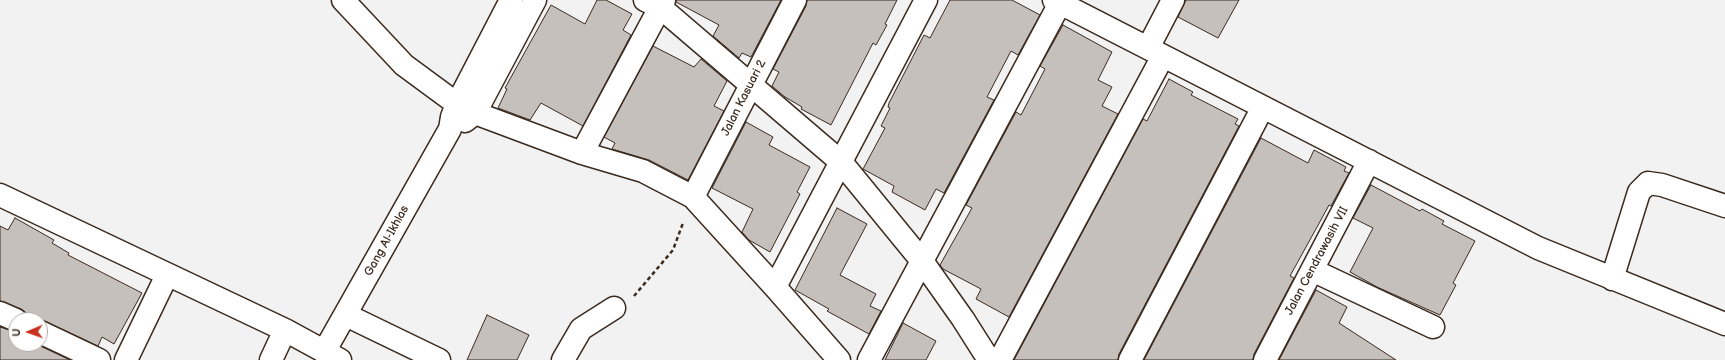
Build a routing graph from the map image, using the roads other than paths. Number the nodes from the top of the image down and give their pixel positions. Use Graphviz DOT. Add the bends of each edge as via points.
graph roads {
  1 [pos="511,0"];
  2 [pos="535,0"];
  3 [pos="795,0"];
  4 [pos="926,0"];
  5 [pos="1173,0"];
  6 [pos="351,1"];
  7 [pos="1057,1"];
  8 [pos="656,2"];
  9 [pos="1156,52"];
  10 [pos="751,85"];
  11 [pos="1263,107"];
  12 [pos="466,108"];
  13 [pos="582,154"];
  14 [pos="1369,161"];
  15 [pos="841,162"];
  16 [pos="0,195"];
  17 [pos="693,197"];
  18 [pos="1725,206"];
  19 [pos="922,261"];
  20 [pos="1312,270"];
  21 [pos="167,275"];
  22 [pos="1612,279"];
  23 [pos="775,287"];
  24 [pos="614,308"];
  25 [pos="346,315"];
  26 [pos="1725,324"];
  27 [pos="1433,327"];
  28 [pos="285,330"];
  29 [pos="48,336"];
  30 [pos="403,352"];
  31 [pos="332,356"];
  32 [pos="99,360"];
  33 [pos="126,360"];
  34 [pos="271,360"];
  35 [pos="439,360"];
  36 [pos="563,360"];
  37 [pos="839,360"];
  38 [pos="869,360"];
  39 [pos="989,360"];
  40 [pos="1000,360"];
  41 [pos="1130,360"];
  42 [pos="1265,360"];
  1 -- 12 [label="street, Gang Al-Ikhlas"];
  2 -- 12 [label="street, Gang Al-Ikhlas"];
  3 -- 10 [label="street, Jalan Kasuari 2"];
  4 -- 15 [label="street"];
  5 -- 9 [label="street"];
  6 -- 12 [label="street" via="404,65"];
  7 -- 9 [label="street"];
  7 -- 19 [label="street"];
  8 -- 10 [label="street"];
  8 -- 13 [label="street"];
  9 -- 11 [label="street"];
  9 -- 40 [label="street"];
  10 -- 15 [label="street"];
  10 -- 17 [label="street, Jalan Kasuari 2"];
  11 -- 14 [label="street"];
  11 -- 41 [label="street"];
  12 -- 13 [label="street"];
  12 -- 25 [label="street, Gang Al-Ikhlas" via="468,120 450,129"];
  13 -- 17 [label="street" via="643,171"];
  14 -- 20 [label="street, Jalan Cendrawasih VII"];
  14 -- 22 [label="street" via="1538,248"];
  15 -- 19 [label="street"];
  15 -- 23 [label="street"];
  16 -- 21 [label="street"];
  17 -- 23 [label="street"];
  18 -- 22 [label="street" via="1662,185 1648,183 1639,192"];
  19 -- 38 [label="street"];
  19 -- 39 [label="street"];
  20 -- 27 [label="street"];
  20 -- 42 [label="street, Jalan Cendrawasih VII"];
  21 -- 28 [label="street"];
  21 -- 33 [label="street"];
  22 -- 26 [label="street"];
  23 -- 37 [label="street"];
  24 -- 36 [label="street" via="581,329"];
  25 -- 30 [label="street"];
  25 -- 31 [label="street, Gang Al-Ikhlas"];
  28 -- 31 [label="street"];
  28 -- 34 [label="street"];
  29 -- 32 [label="street"];
  30 -- 35 [label="street"];
}
